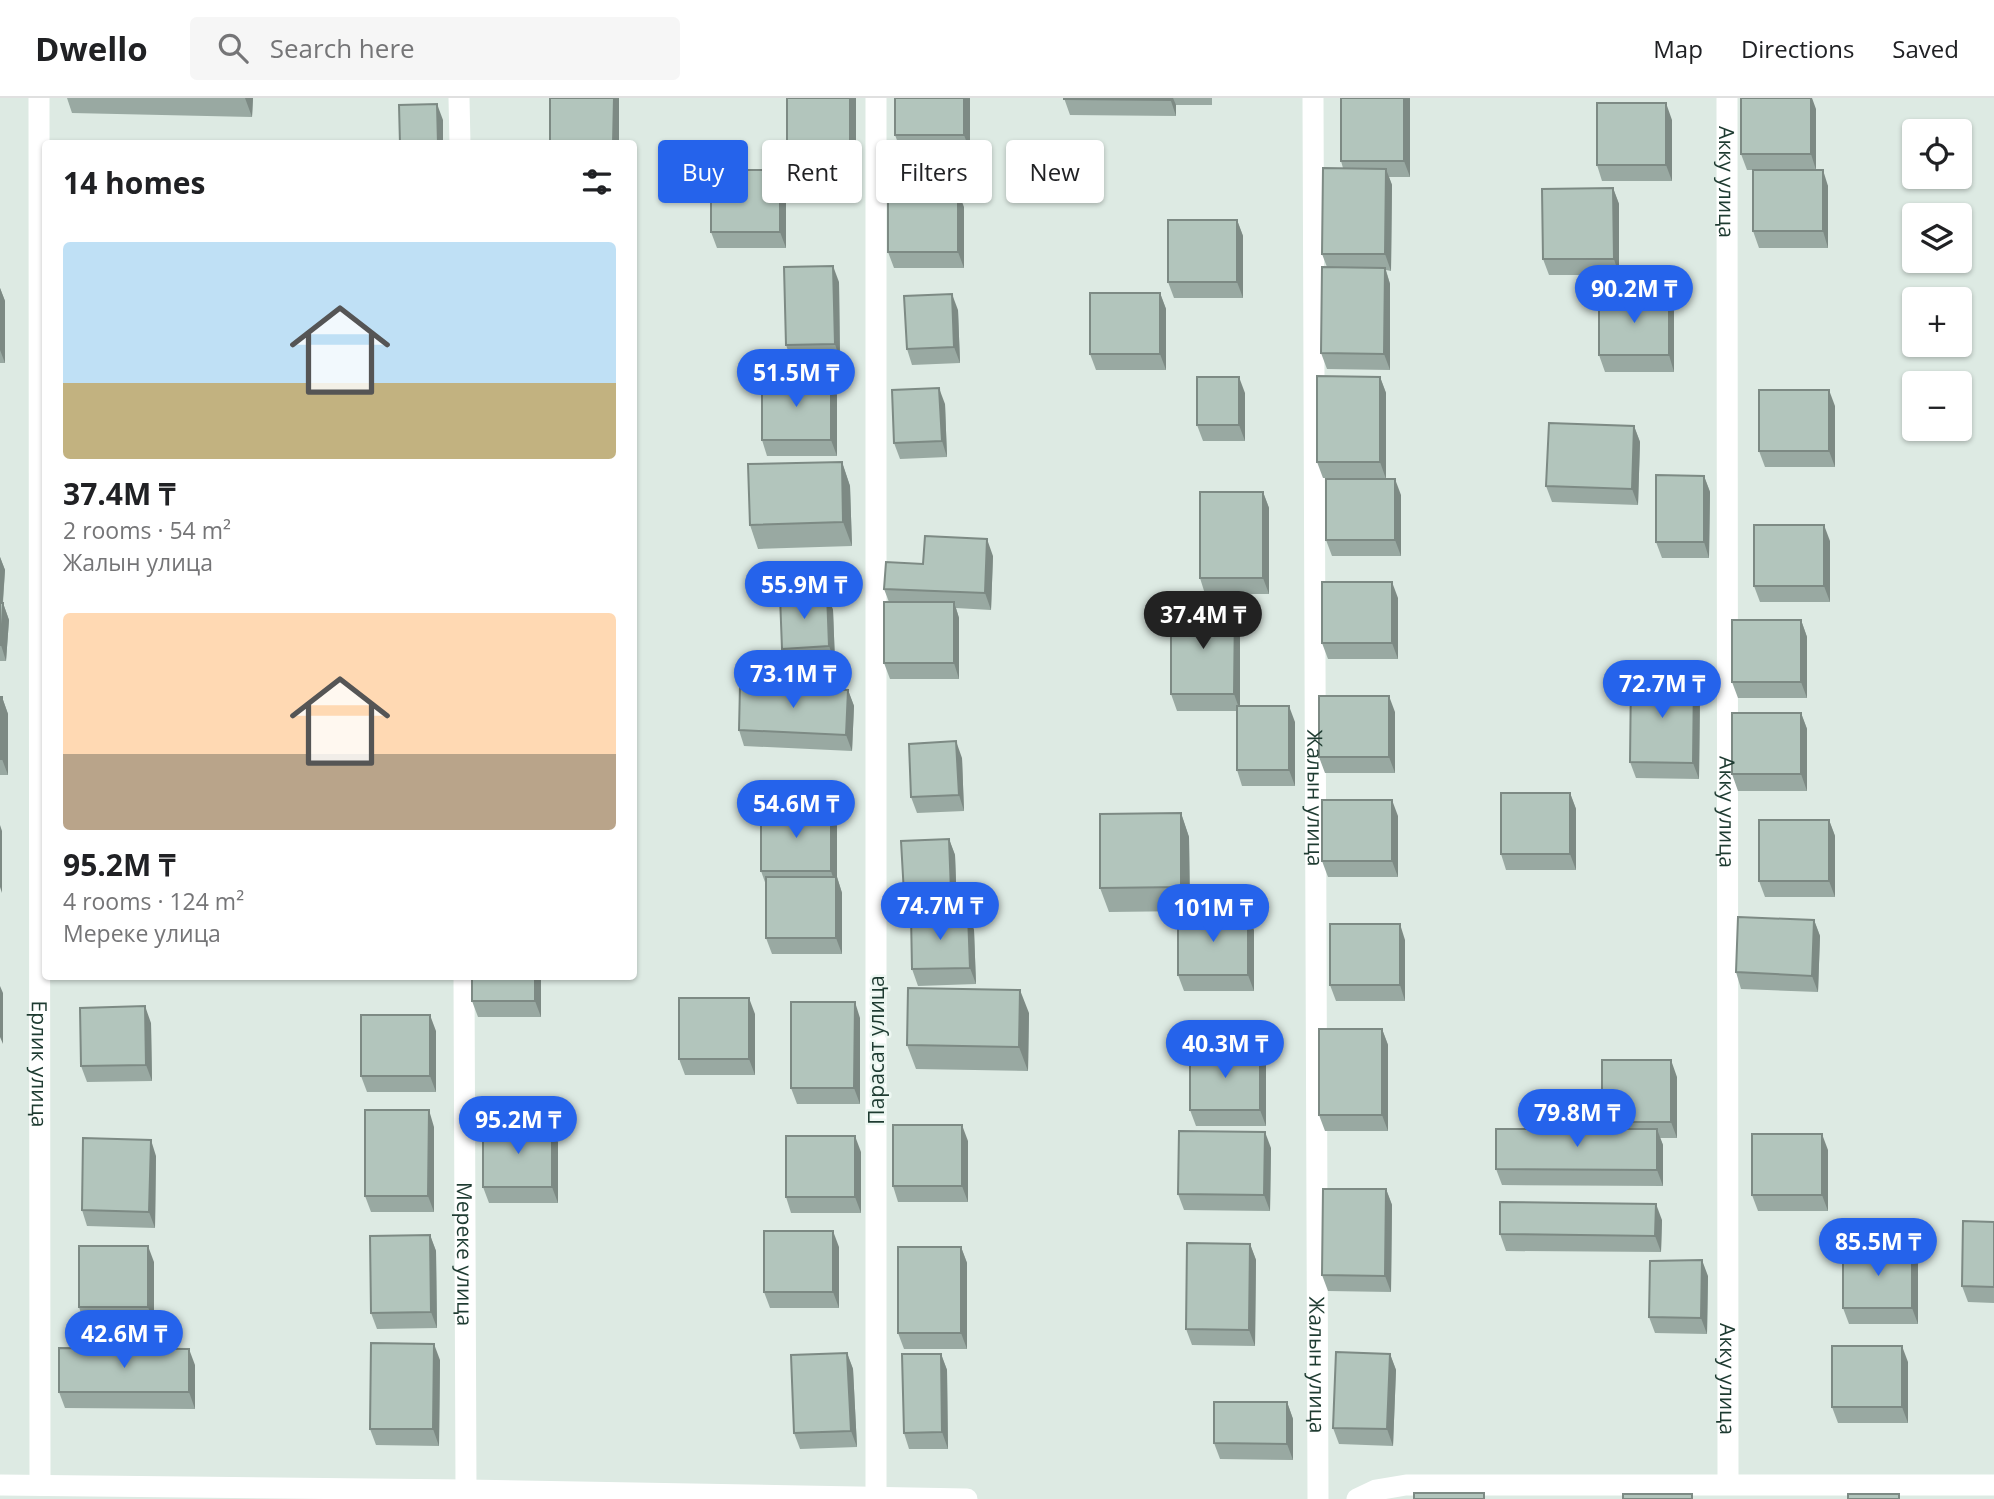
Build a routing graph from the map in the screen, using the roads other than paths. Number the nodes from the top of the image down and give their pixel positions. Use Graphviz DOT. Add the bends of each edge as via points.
graph roads {
  1 [pos="39,98"];
  2 [pos="459,98"];
  3 [pos="876,98"];
  4 [pos="1313,98"];
  5 [pos="1727,98"];
  6 [pos="460,140"];
  7 [pos="464,980"];
  8 [pos="1728,1483"];
  9 [pos="0,1485"];
  10 [pos="40,1485"];
  11 [pos="1994,1485"];
  12 [pos="466,1490"];
  13 [pos="1836,1491"];
  14 [pos="1406,1492"];
  15 [pos="299,1494"];
  16 [pos="876,1497"];
  17 [pos="967,1499"];
  18 [pos="1318,1499"];
  19 [pos="1357,1499"];
  1 -- 10 [label="street, Ерлик улица"];
  2 -- 6 [label="street"];
  3 -- 16 [label="street, Парасат улица"];
  4 -- 18 [label="street, Жалын улица"];
  5 -- 8 [label="street, Акку улица"];
  7 -- 12 [label="street, Мереке улица"];
  8 -- 13 [label="street"];
  8 -- 14 [label="street"];
  9 -- 10 [label="street"];
  10 -- 15 [label="street"];
  11 -- 13 [label="street"];
  12 -- 15 [label="street"];
  12 -- 16 [label="street"];
  14 -- 19 [label="street" via="1376,1490"];
  16 -- 17 [label="street"];
}
